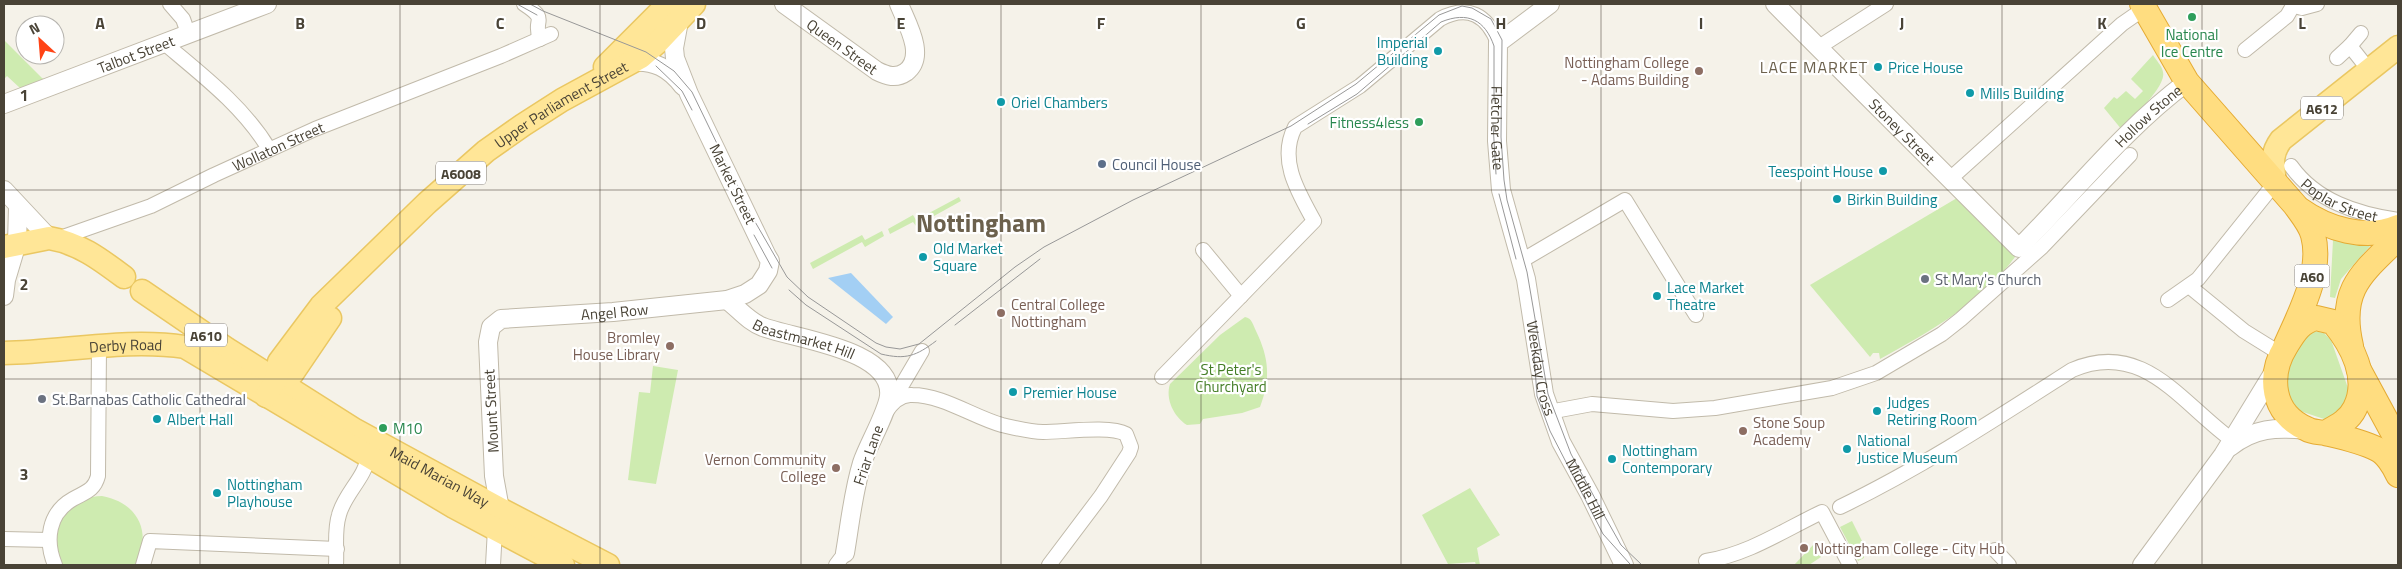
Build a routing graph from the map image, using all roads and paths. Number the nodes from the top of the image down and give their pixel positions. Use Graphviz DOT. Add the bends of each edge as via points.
graph roads {
  1 [pos="170,4"];
  2 [pos="267,4"];
  3 [pos="524,4"];
  4 [pos="784,4"];
  5 [pos="899,4"];
  6 [pos="1550,4"];
  7 [pos="1775,4"];
  8 [pos="1886,4"];
  9 [pos="2317,4"];
  10 [pos="2294,5"];
  11 [pos="2144,6"];
  12 [pos="1463,8"];
  13 [pos="686,9"];
  14 [pos="188,33"];
  15 [pos="2361,33"];
  16 [pos="164,42"];
  17 [pos="1498,43"];
  18 [pos="2350,46"];
  19 [pos="1819,47"];
  20 [pos="2398,47"];
  21 [pos="2245,50"];
  22 [pos="2337,58"];
  23 [pos="632,62"];
  24 [pos="2369,70"];
  25 [pos="2187,82"];
  26 [pos="689,94"];
  27 [pos="562,100"];
  28 [pos="4,104"];
  29 [pos="269,149"];
  30 [pos="2130,155"];
  31 [pos="2283,174"];
  32 [pos="1951,178"];
  33 [pos="4,190"];
  34 [pos="2295,205"];
  35 [pos="18,207"];
  36 [pos="2398,220"];
  37 [pos="2398,227"];
  38 [pos="2398,238"];
  39 [pos="53,239"];
  40 [pos="10,245"];
  41 [pos="1203,250"];
  42 [pos="2023,254"];
  43 [pos="1521,261"];
  44 [pos="767,274"];
  45 [pos="124,277"];
  46 [pos="4,284"];
  47 [pos="2189,286"];
  48 [pos="142,291"];
  49 [pos="1241,296"];
  50 [pos="727,300"];
  51 [pos="2168,300"];
  52 [pos="174,314"];
  53 [pos="1696,315"];
  54 [pos="501,319"];
  55 [pos="161,344"];
  56 [pos="99,346"];
  57 [pos="922,351"];
  58 [pos="4,353"];
  59 [pos="2280,357"];
  60 [pos="2355,358"];
  61 [pos="883,373"];
  62 [pos="1162,377"];
  63 [pos="271,388"];
  64 [pos="891,405"];
  65 [pos="1549,412"];
  66 [pos="879,422"];
  67 [pos="2317,432"];
  68 [pos="2397,436"];
  69 [pos="2232,440"];
  70 [pos="2223,455"];
  71 [pos="370,460"];
  72 [pos="2398,475"];
  73 [pos="1840,508"];
  74 [pos="497,519"];
  75 [pos="4,539"];
  76 [pos="49,540"];
  77 [pos="337,549"];
  78 [pos="1995,550"];
  79 [pos="842,561"];
  80 [pos="1706,561"];
  81 [pos="1622,563"];
  82 [pos="55,565"];
  83 [pos="143,565"];
  84 [pos="336,565"];
  85 [pos="492,565"];
  86 [pos="563,565"];
  87 [pos="608,565"];
  88 [pos="1049,565"];
  89 [pos="1850,565"];
  90 [pos="2009,565"];
  91 [pos="2142,565"];
  1 -- 14 [label="street" via="183,19"];
  2 -- 14 [label="street, Talbot Street"];
  3 -- 29 [label="street, Wollaton Street" via="538,13 543,35"];
  4 -- 5 [label="street, Queen Street" via="887,76 898,76 912,66 915,51"];
  6 -- 17 [label="street"];
  7 -- 19 [label="street, Stoney Street"];
  8 -- 19 [label="street"];
  9 -- 10 [label="street" via="2302,8"];
  10 -- 21 [label="street" via="2287,16"];
  11 -- 25 [label="highway, A60"];
  11 -- 32 [label="street"];
  12 -- 17 [label="street, Fletcher Gate" via="1490,25"];
  12 -- 49 [label="street" via="1440,19 1360,86 1295,127 1288,161 1292,177 1314,221"];
  13 -- 23 [label="main road, Upper Parliament Street" via="658,42"];
  13 -- 26 [label="street, Market Street" via="674,48"];
  13 -- 27 [label="main road"];
  14 -- 16 [label="street, Talbot Street"];
  15 -- 18 [label="street"];
  16 -- 28 [label="street, Talbot Street"];
  16 -- 29 [label="street" via="254,125"];
  17 -- 43 [label="street, Fletcher Gate" via="1497,141 1501,190"];
  18 -- 22 [label="street"];
  18 -- 24 [label="street"];
  19 -- 32 [label="street, Stoney Street"];
  20 -- 24 [label="main road, A612"];
  23 -- 26 [label="street, Market Street" via="662,66"];
  23 -- 27 [label="main road, Upper Parliament Street"];
  24 -- 31 [label="main road, A612" via="2281,140 2272,159"];
  25 -- 31 [label="highway, Hollow Stone / A60"];
  25 -- 42 [label="street, Hollow Stone" via="2109,153"];
  26 -- 44 [label="street, Market Street" via="768,256"];
  27 -- 63 [label="main road, Upper Parliament Street / A6008" via="486,151 427,203 362,269 357,282 292,374"];
  29 -- 39 [label="street, Wollaton Street" via="152,206"];
  30 -- 42 [label="street, Weekday Cross" via="2058,230"];
  31 -- 34 [label="highway, Poplar Street / A60"];
  31 -- 36 [label="street, Poplar Street" via="2362,214"];
  31 -- 47 [label="street"];
  32 -- 42 [label="street, Stoney Street"];
  33 -- 35 [label="street"];
  34 -- 37 [label="highway" via="2321,223 2353,232 2378,233"];
  34 -- 59 [label="highway, Poplar Street / A60" via="2313,235 2315,258 2303,304"];
  35 -- 39 [label="street"];
  35 -- 40 [label="street"];
  38 -- 60 [label="highway, A60" via="2362,274 2350,295 2346,324"];
  39 -- 40 [label="main road, Wollaton Street"];
  39 -- 45 [label="main road" via="91,252"];
  40 -- 46 [label="street"];
  41 -- 49 [label="street"];
  42 -- 65 [label="street, Weekday Cross" via="1942,334 1876,373 1832,388 1715,408 1673,411 1592,404"];
  43 -- 53 [label="street" via="1625,200"];
  43 -- 65 [label="street, Weekday Cross"];
  44 -- 50 [label="street, Angel Row" via="753,290"];
  47 -- 51 [label="street"];
  47 -- 59 [label="street"];
  48 -- 52 [label="main road, A610"];
  49 -- 62 [label="street"];
  50 -- 54 [label="street, Angel Row"];
  50 -- 61 [label="street, Beastmarket Hill" via="762,327 833,346 868,362"];
  52 -- 55 [label="main road" via="173,329"];
  52 -- 63 [label="main road, A610"];
  54 -- 74 [label="street, Mount Street" via="491,327 488,342"];
  55 -- 56 [label="main road, Derby Road / A610"];
  55 -- 63 [label="main road, Derby Road / A610" via="185,347"];
  56 -- 58 [label="main road, Derby Road / A610"];
  56 -- 76 [label="street" via="98,476 93,489 60,510 52,523"];
  57 -- 64 [label="street"];
  59 -- 60 [label="highway, A60" via="2296,329 2316,318 2333,322"];
  59 -- 67 [label="highway, A60" via="2274,383 2278,402 2294,423"];
  59 -- 69 [label="street"];
  60 -- 67 [label="highway, A60" via="2360,389 2355,408 2342,423"];
  60 -- 68 [label="highway, A60"];
  61 -- 66 [label="street, Friar Lane" via="889,395"];
  63 -- 71 [label="main road, Maid Marian Way"];
  63 -- 74 [label="main road, Maid Marian Way" via="355,430"];
  64 -- 66 [label="street"];
  64 -- 88 [label="street" via="911,394 925,396 1013,428 1041,432 1121,430 1126,434 1130,442 1129,453"];
  65 -- 81 [label="street, Middle Hill"];
  66 -- 79 [label="street, Friar Lane" via="860,471"];
  67 -- 70 [label="street" via="2264,429 2242,438"];
  67 -- 72 [label="highway, A60" via="2377,449"];
  69 -- 70 [label="street"];
  69 -- 73 [label="street" via="2146,370 2124,362 2092,363 2072,370 1916,467"];
  70 -- 91 [label="street"];
  71 -- 74 [label="main road, Maid Marian Way"];
  71 -- 77 [label="street" via="338,515"];
  74 -- 85 [label="street, Mount Street"];
  74 -- 86 [label="main road, Maid Marian Way"];
  74 -- 87 [label="main road, Maid Marian Way"];
  75 -- 76 [label="street"];
  76 -- 82 [label="street"];
  77 -- 83 [label="street" via="150,541"];
  77 -- 84 [label="street"];
  78 -- 90 [label="street"];
  80 -- 89 [label="street" via="1754,547 1822,512"];
}
